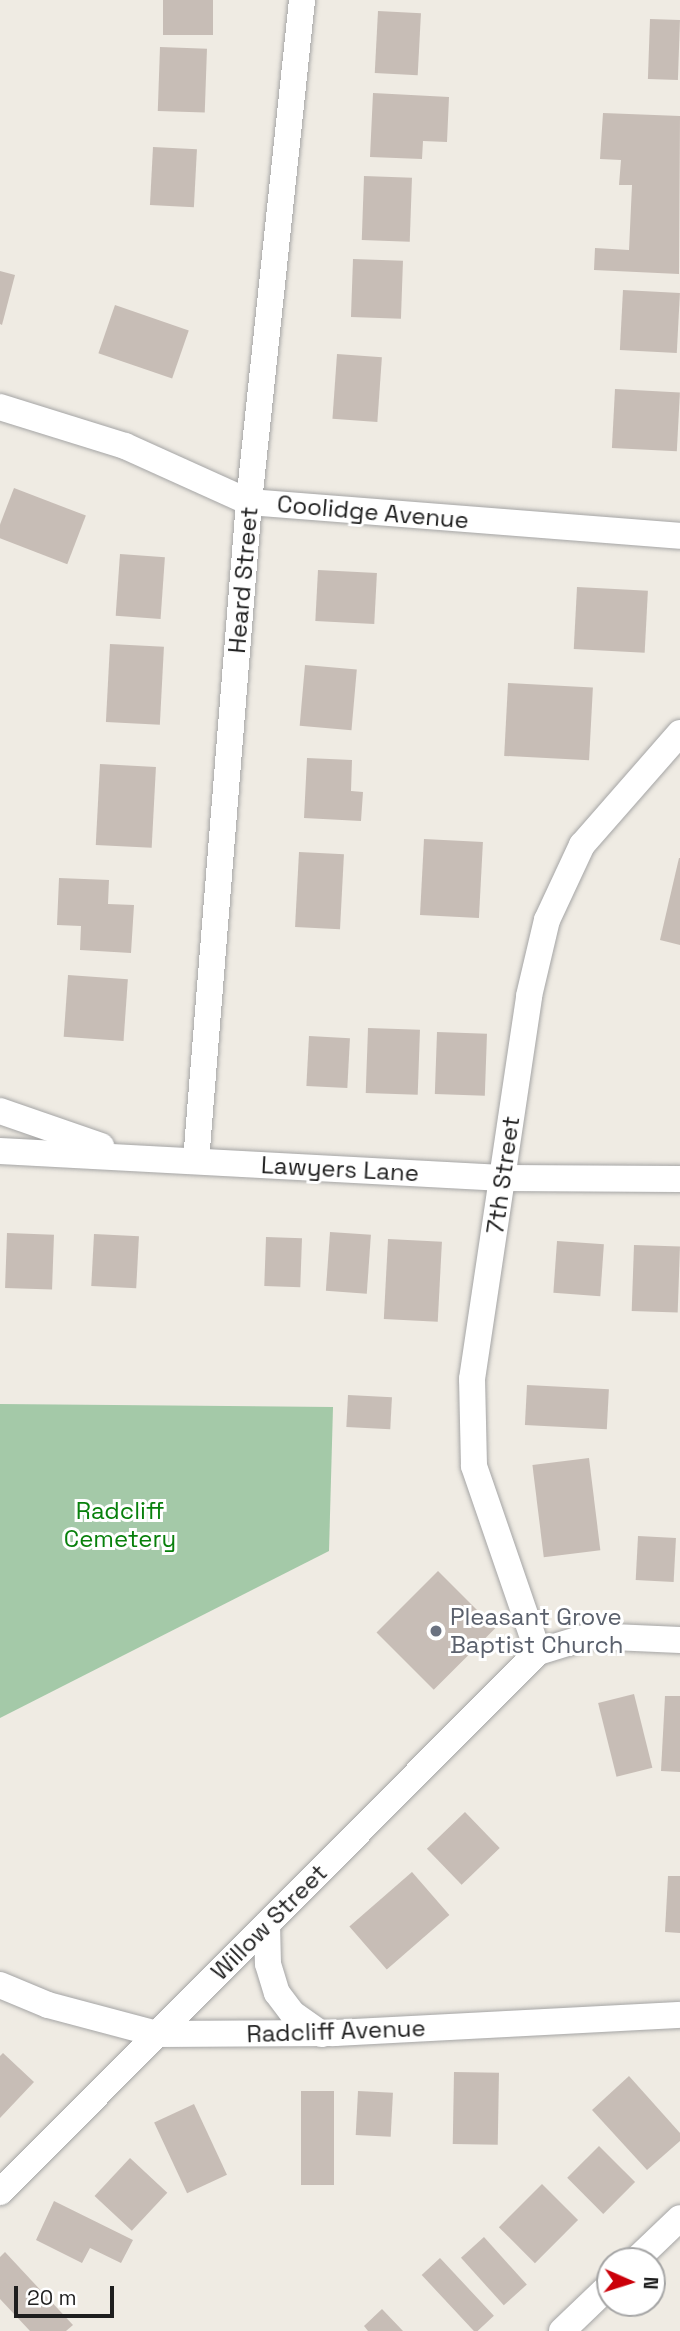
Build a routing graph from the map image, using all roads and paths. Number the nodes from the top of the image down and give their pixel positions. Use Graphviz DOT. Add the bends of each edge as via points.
graph roads {
  1 [pos="302,0"];
  2 [pos="0,407"];
  3 [pos="249,502"];
  4 [pos="680,536"];
  5 [pos="680,733"];
  6 [pos="0,1111"];
  7 [pos="0,1150"];
  8 [pos="136,1157"];
  9 [pos="196,1161"];
  10 [pos="503,1178"];
  11 [pos="680,1180"];
  12 [pos="680,1640"];
  13 [pos="538,1652"];
  14 [pos="267,1924"];
  15 [pos="0,1985"];
  16 [pos="680,2015"];
  17 [pos="157,2034"];
  18 [pos="322,2034"];
  19 [pos="0,2192"];
  20 [pos="680,2218"];
  21 [pos="650,2247"];
  22 [pos="596,2298"];
  23 [pos="562,2331"];
  1 -- 3 [label="street, Heard Street"];
  2 -- 3 [label="street, Coolidge Avenue" via="125,446"];
  3 -- 4 [label="street, Coolidge Avenue"];
  3 -- 9 [label="street, Heard Street"];
  5 -- 10 [label="street, 7th Street" via="582,845 547,920 528,996"];
  6 -- 8 [label="street"];
  7 -- 8 [label="street, Lawyers Lane"];
  8 -- 9 [label="street, Lawyers Lane"];
  9 -- 10 [label="street, Lawyers Lane"];
  10 -- 11 [label="street, Lawyers Lane"];
  10 -- 13 [label="street, 7th Street" via="472,1379 474,1466"];
  12 -- 13 [label="street" via="590,1636"];
  13 -- 14 [label="street, Willow Street"];
  14 -- 17 [label="street, Willow Street"];
  14 -- 18 [label="street" via="268,1964 276,1993 293,2014"];
  15 -- 17 [label="street, Radcliff Avenue" via="48,2005"];
  16 -- 18 [label="street, Radcliff Avenue"];
  17 -- 18 [label="street, Radcliff Avenue"];
  17 -- 19 [label="street, Willow Street"];
  20 -- 21 [label="street"];
  22 -- 23 [label="street"];
}
